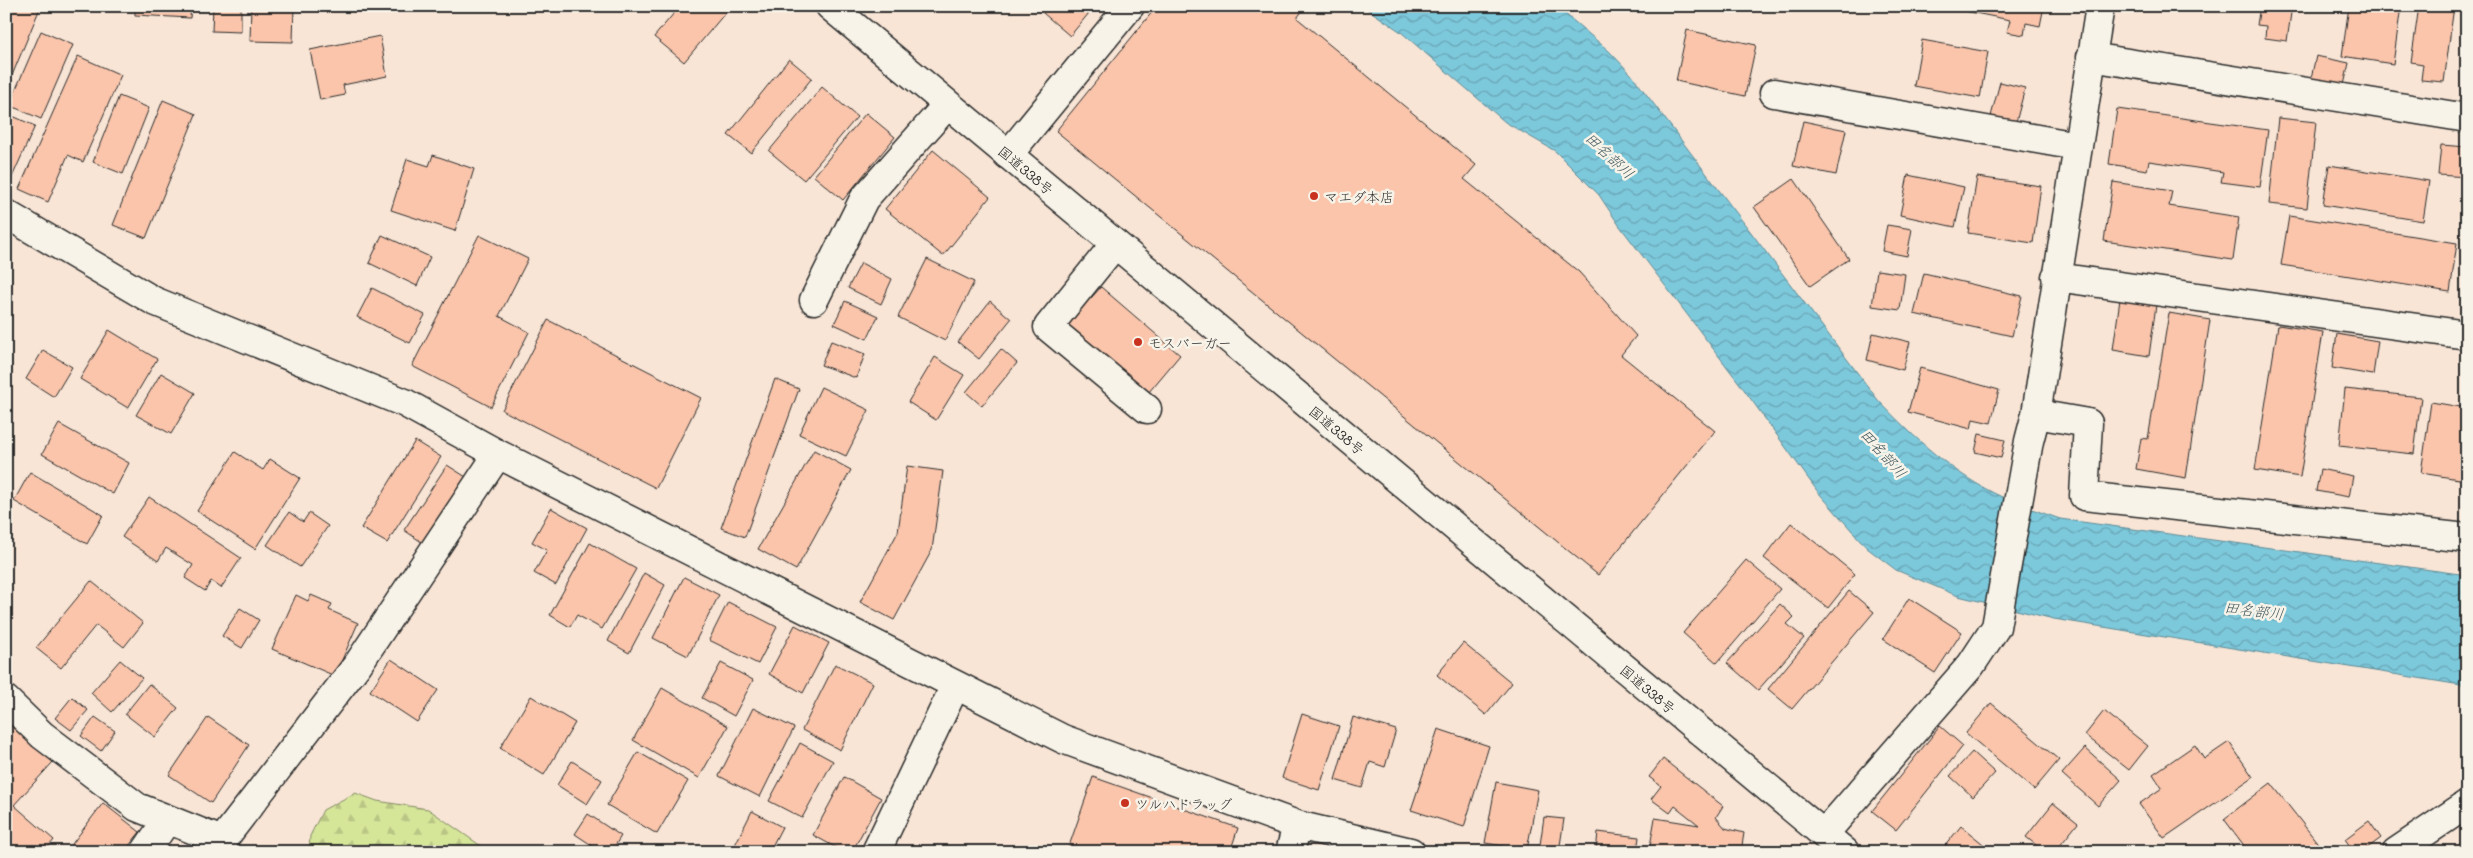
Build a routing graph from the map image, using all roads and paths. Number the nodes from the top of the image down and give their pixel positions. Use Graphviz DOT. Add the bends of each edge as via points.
graph roads {
  1 [pos="830,6"];
  2 [pos="1130,6"];
  3 [pos="2100,6"];
  4 [pos="2091,57"];
  5 [pos="1774,93"];
  6 [pos="947,105"];
  7 [pos="2467,118"];
  8 [pos="2077,146"];
  9 [pos="1008,154"];
  10 [pos="6,214"];
  11 [pos="1115,244"];
  12 [pos="2056,277"];
  13 [pos="814,300"];
  14 [pos="2467,335"];
  15 [pos="1147,409"];
  16 [pos="2036,414"];
  17 [pos="498,454"];
  18 [pos="2467,538"];
  19 [pos="955,686"];
  20 [pos="6,700"];
  21 [pos="2467,804"];
  22 [pos="167,820"];
  23 [pos="1297,825"];
  24 [pos="1824,834"];
  25 [pos="223,846"];
  26 [pos="1373,847"];
  27 [pos="145,852"];
  28 [pos="876,852"];
  29 [pos="1290,852"];
  30 [pos="1411,852"];
  31 [pos="1846,852"];
  32 [pos="2396,852"];
  1 -- 6 [label="main road, 国道338号"];
  2 -- 9 [label="main road"];
  3 -- 4 [label="main road"];
  4 -- 7 [label="main road"];
  4 -- 8 [label="main road"];
  5 -- 8 [label="main road"];
  6 -- 9 [label="main road, 国道338号"];
  6 -- 13 [label="main road" via="864,199"];
  8 -- 12 [label="main road"];
  9 -- 11 [label="main road, 国道338号"];
  10 -- 17 [label="main road" via="154,301 405,403"];
  11 -- 15 [label="main road" via="1048,327"];
  11 -- 24 [label="main road, 国道338号"];
  12 -- 14 [label="main road"];
  12 -- 16 [label="main road"];
  16 -- 18 [label="main road" via="2088,423 2084,496"];
  16 -- 24 [label="main road" via="1996,627 1971,665"];
  17 -- 19 [label="main road"];
  17 -- 25 [label="main road" via="358,664"];
  19 -- 23 [label="main road" via="1063,739"];
  19 -- 28 [label="main road"];
  20 -- 22 [label="main road" via="42,735 137,807"];
  21 -- 32 [label="main road"];
  22 -- 25 [label="main road"];
  22 -- 27 [label="main road"];
  23 -- 26 [label="main road"];
  23 -- 29 [label="main road"];
  24 -- 31 [label="main road, 国道338号"];
  26 -- 30 [label="main road"];
}
